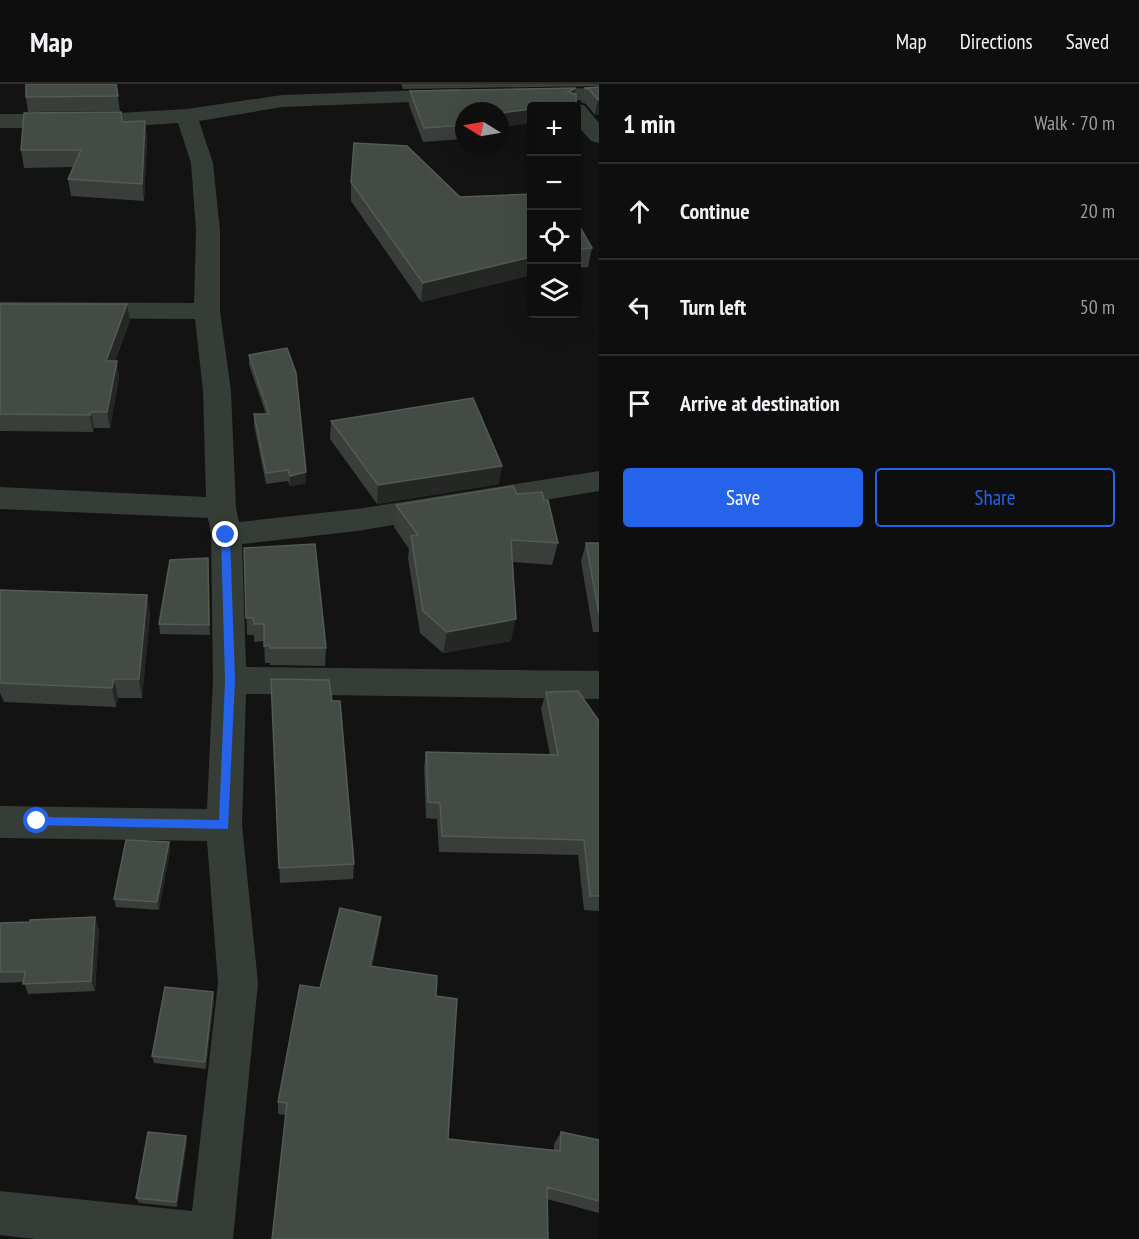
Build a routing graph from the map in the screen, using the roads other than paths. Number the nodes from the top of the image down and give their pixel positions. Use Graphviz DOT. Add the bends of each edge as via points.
graph roads {
  1 [pos="599,94"];
  2 [pos="481,95"];
  3 [pos="516,95"];
  4 [pos="559,102"];
  5 [pos="577,102"];
  6 [pos="581,115"];
  7 [pos="188,116"];
  8 [pos="0,121"];
  9 [pos="599,136"];
  10 [pos="0,310"];
  11 [pos="207,311"];
  12 [pos="599,481"];
  13 [pos="0,498"];
  14 [pos="224,521"];
  15 [pos="230,680"];
  16 [pos="599,685"];
  17 [pos="0,822"];
  18 [pos="224,825"];
  19 [pos="0,1213"];
  20 [pos="211,1237"];
  1 -- 5 [label="street"];
  2 -- 7 [label="street" via="282,101"];
  3 -- 4 [label="street"];
  6 -- 9 [label="street"];
  7 -- 8 [label="street"];
  7 -- 11 [label="street" via="202,163 208,231"];
  10 -- 11 [label="street"];
  11 -- 14 [label="street" via="217,391"];
  12 -- 14 [label="street" via="357,520"];
  13 -- 14 [label="street"];
  14 -- 15 [label="street"];
  15 -- 16 [label="street"];
  15 -- 18 [label="street"];
  17 -- 18 [label="street"];
  18 -- 20 [label="street" via="237,983"];
  19 -- 20 [label="street"];
}
